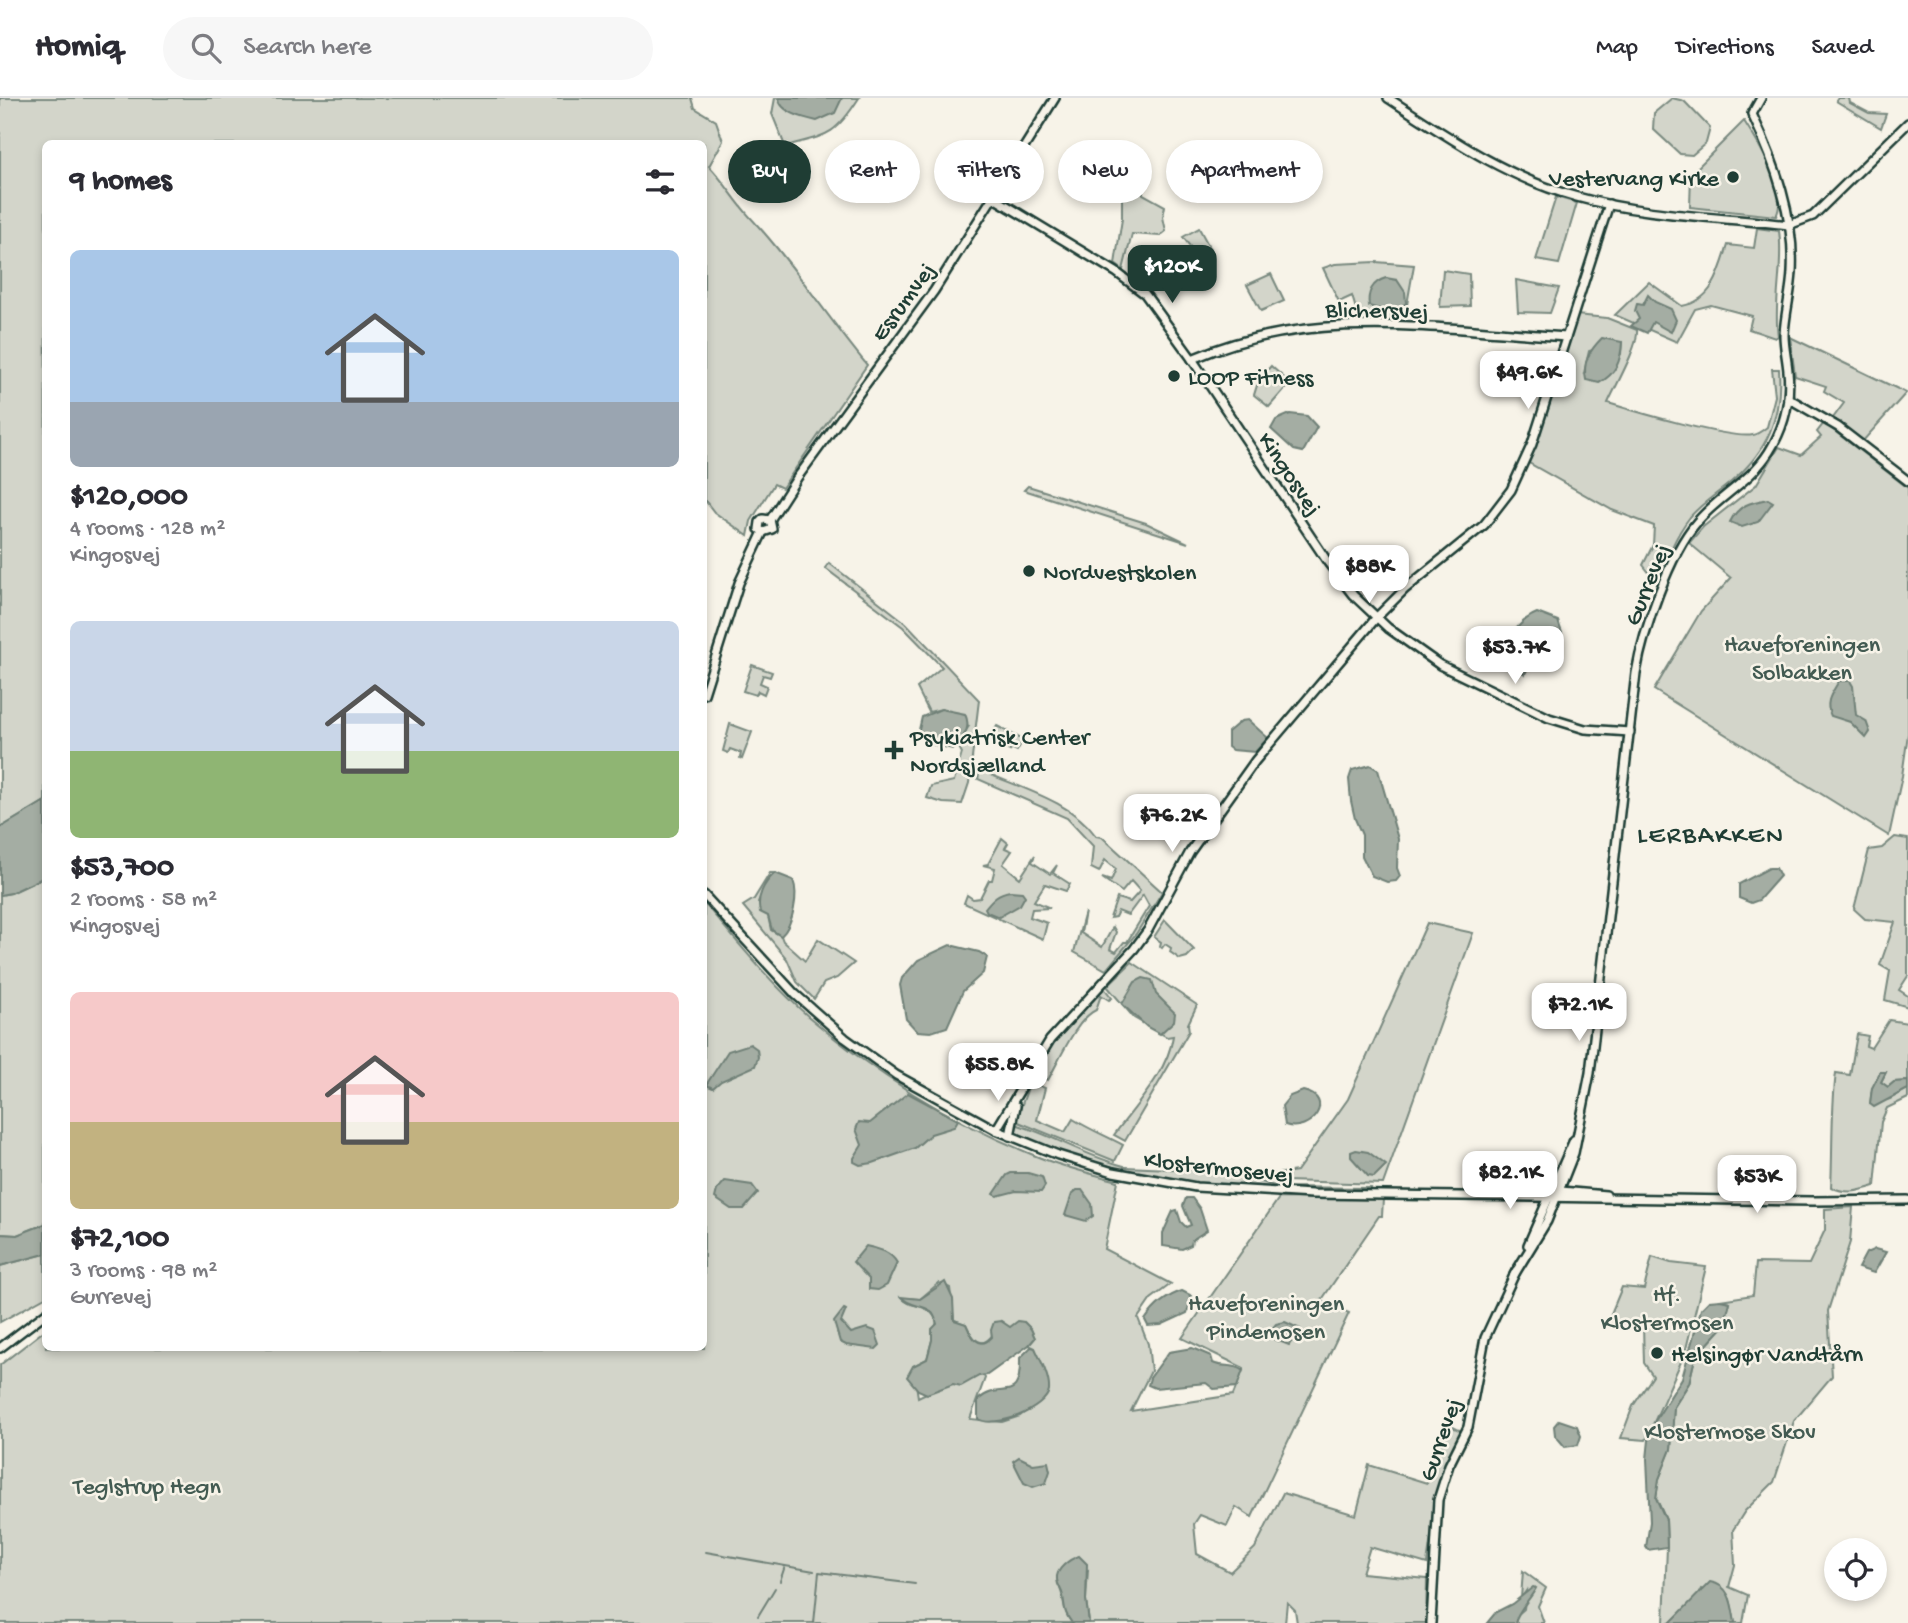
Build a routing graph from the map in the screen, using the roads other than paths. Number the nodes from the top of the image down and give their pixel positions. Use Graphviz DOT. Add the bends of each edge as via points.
graph roads {
  1 [pos="1055,98"];
  2 [pos="1388,98"];
  3 [pos="1757,100"];
  4 [pos="1908,123"];
  5 [pos="1029,140"];
  6 [pos="991,203"];
  7 [pos="1002,203"];
  8 [pos="1609,204"];
  9 [pos="1789,225"];
  10 [pos="1566,337"];
  11 [pos="1192,359"];
  12 [pos="1788,398"];
  13 [pos="1908,481"];
  14 [pos="1377,617"];
  15 [pos="707,684"];
  16 [pos="1630,732"];
  17 [pos="707,897"];
  18 [pos="1021,1089"];
  19 [pos="996,1130"];
  20 [pos="1578,1130"];
  21 [pos="1010,1136"];
  22 [pos="1555,1195"];
  23 [pos="1482,1196"];
  24 [pos="1619,1198"];
  25 [pos="1908,1199"];
  26 [pos="1514,1275"];
  27 [pos="42,1316"];
  28 [pos="0,1348"];
  29 [pos="1431,1623"];
  1 -- 5 [label="street, Esrumvej"];
  2 -- 8 [label="street" via="1507,171"];
  3 -- 9 [label="street, Gurrevej" via="1752,114 1773,162"];
  4 -- 9 [label="street" via="1813,216"];
  6 -- 15 [label="street, Esrumvej" via="934,291 770,520 772,529 763,532 739,583"];
  7 -- 11 [label="street, Kingosvej" via="1132,283"];
  8 -- 9 [label="street"];
  8 -- 10 [label="street"];
  9 -- 12 [label="street, Gurrevej" via="1793,272 1784,337"];
  10 -- 11 [label="street, Blichersvej" via="1326,325 1250,339"];
  10 -- 14 [label="street" via="1532,444 1511,490 1484,525"];
  11 -- 14 [label="street, Kingosvej" via="1327,561"];
  12 -- 13 [label="street" via="1831,422"];
  12 -- 16 [label="street, Gurrevej" via="1782,426 1762,462 1697,522 1675,558 1639,653"];
  14 -- 16 [label="street, Kingosvej" via="1440,664 1549,718 1585,729"];
  14 -- 18 [label="street" via="1232,790 1134,949 1049,1040"];
  16 -- 20 [label="street, Gurrevej" via="1590,1073"];
  17 -- 19 [label="street, Klostermosevej" via="795,994 845,1038 924,1093"];
  18 -- 19 [label="street"];
  18 -- 21 [label="street"];
  19 -- 21 [label="street, Klostermosevej"];
  20 -- 22 [label="street, Gurrevej"];
  20 -- 22 [label="street, Gurrevej" via="1574,1153"];
  21 -- 23 [label="street, Klostermosevej" via="1113,1172 1196,1187"];
  22 -- 23 [label="street, Klostermosevej"];
  22 -- 23 [label="street, Klostermosevej" via="1513,1192"];
  22 -- 24 [label="street, Klostermosevej"];
  22 -- 24 [label="street, Klostermosevej"];
  22 -- 26 [label="street, Gurrevej"];
  22 -- 26 [label="street, Gurrevej"];
  24 -- 25 [label="street, Klostermosevej"];
  26 -- 29 [label="street, Gurrevej" via="1485,1338 1468,1427 1438,1500"];
  27 -- 28 [label="street"];
}
